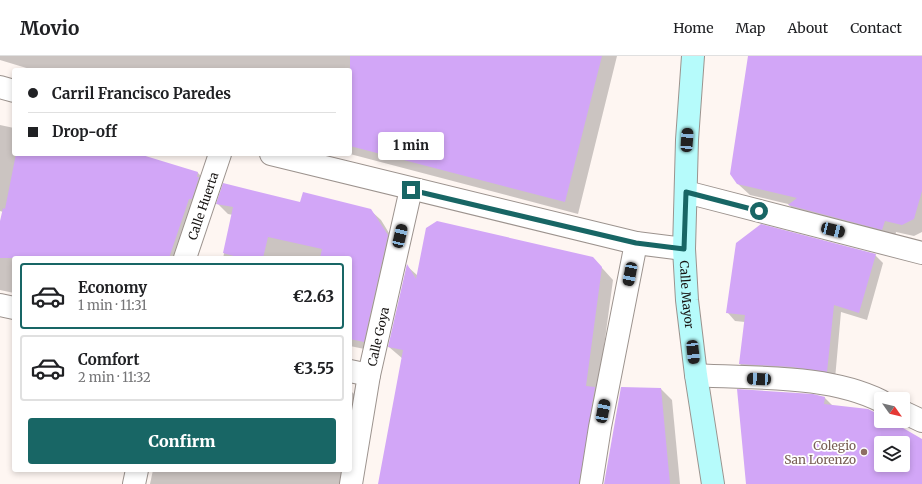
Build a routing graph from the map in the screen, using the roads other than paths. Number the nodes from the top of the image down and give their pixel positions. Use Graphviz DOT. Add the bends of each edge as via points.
graph roads {
  1 [pos="693,56"];
  2 [pos="0,87"];
  3 [pos="12,90"];
  4 [pos="219,156"];
  5 [pos="279,156"];
  6 [pos="411,190"];
  7 [pos="686,192"];
  8 [pos="636,243"];
  9 [pos="684,249"];
  10 [pos="922,251"];
  11 [pos="186,256"];
  12 [pos="0,305"];
  13 [pos="12,308"];
  14 [pos="360,373"];
  15 [pos="696,375"];
  16 [pos="874,398"];
  17 [pos="910,415"];
  18 [pos="922,421"];
  19 [pos="137,472"];
  20 [pos="352,472"];
  21 [pos="352,472"];
  22 [pos="134,484"];
  23 [pos="351,484"];
  24 [pos="591,484"];
  25 [pos="713,484"];
  1 -- 7 [label="main road, Calle Mayor"];
  2 -- 3 [label="street"];
  4 -- 11 [label="street, Calle Huerta"];
  5 -- 6 [label="street"];
  6 -- 8 [label="street"];
  6 -- 14 [label="street, Calle Goya"];
  7 -- 9 [label="main road, Calle Mayor"];
  7 -- 10 [label="street"];
  8 -- 9 [label="street"];
  8 -- 24 [label="street"];
  9 -- 15 [label="main road, Calle Mayor"];
  12 -- 13 [label="street"];
  14 -- 21 [label="street, Calle Goya"];
  15 -- 16 [label="street" via="822,382"];
  15 -- 25 [label="main road, Calle Mayor"];
  17 -- 18 [label="street"];
  19 -- 22 [label="street"];
  20 -- 23 [label="street, Calle Goya"];
}
